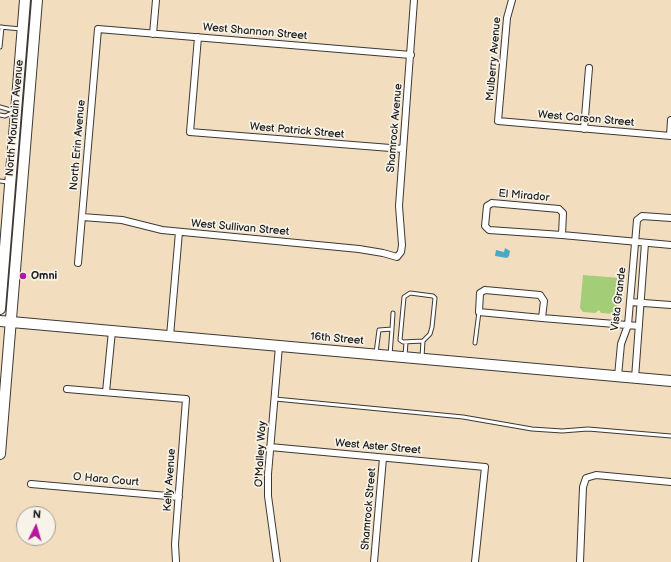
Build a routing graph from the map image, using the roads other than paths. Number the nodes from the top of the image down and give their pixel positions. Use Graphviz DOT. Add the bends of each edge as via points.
graph roads {
  1 [pos="25,0"];
  2 [pos="38,0"];
  3 [pos="156,0"];
  4 [pos="414,0"];
  5 [pos="512,0"];
  6 [pos="1,27"];
  7 [pos="98,29"];
  8 [pos="23,30"];
  9 [pos="153,34"];
  10 [pos="198,37"];
  11 [pos="0,47"];
  12 [pos="410,55"];
  13 [pos="589,68"];
  14 [pos="0,107"];
  15 [pos="15,111"];
  16 [pos="27,113"];
  17 [pos="0,115"];
  18 [pos="671,120"];
  19 [pos="498,121"];
  20 [pos="584,129"];
  21 [pos="670,136"];
  22 [pos="403,149"];
  23 [pos="5,182"];
  24 [pos="82,217"];
  25 [pos="671,218"];
  26 [pos="179,232"];
  27 [pos="562,235"];
  28 [pos="3,237"];
  29 [pos="635,242"];
  30 [pos="646,243"];
  31 [pos="671,244"];
  32 [pos="397,257"];
  33 [pos="78,262"];
  34 [pos="630,302"];
  35 [pos="641,302"];
  36 [pos="671,305"];
  37 [pos="0,309"];
  38 [pos="479,312"];
  39 [pos="393,313"];
  40 [pos="542,318"];
  41 [pos="0,321"];
  42 [pos="11,322"];
  43 [pos="628,325"];
  44 [pos="639,326"];
  45 [pos="392,329"];
  46 [pos="112,331"];
  47 [pos="170,336"];
  48 [pos="423,341"];
  49 [pos="406,342"];
  50 [pos="475,343"];
  51 [pos="279,346"];
  52 [pos="376,355"];
  53 [pos="390,356"];
  54 [pos="404,357"];
  55 [pos="422,359"];
  56 [pos="618,376"];
  57 [pos="635,378"];
  58 [pos="671,381"];
  59 [pos="67,389"];
  60 [pos="106,392"];
  61 [pos="275,399"];
  62 [pos="671,436"];
  63 [pos="270,447"];
  64 [pos="0,454"];
  65 [pos="383,458"];
  66 [pos="671,482"];
  67 [pos="31,484"];
  68 [pos="179,497"];
  69 [pos="176,562"];
  70 [pos="277,562"];
  71 [pos="374,562"];
  72 [pos="475,562"];
  73 [pos="580,562"];
  1 -- 8 [label="main road, North Mountain Avenue"];
  2 -- 16 [label="main road, North Mountain Avenue"];
  3 -- 9 [label="street"];
  4 -- 12 [label="street, Shamrock Avenue"];
  5 -- 19 [label="street, Mulberry Avenue" via="507,18"];
  6 -- 8 [label="lane"];
  6 -- 11 [label="lane"];
  7 -- 9 [label="street, West Shannon Street"];
  7 -- 24 [label="street, North Erin Avenue"];
  8 -- 15 [label="main road, North Mountain Avenue"];
  9 -- 10 [label="street, West Shannon Street"];
  10 -- 12 [label="street, West Shannon Street"];
  10 -- 22 [label="street, West Patrick Street" via="190,132"];
  12 -- 22 [label="street, Shamrock Avenue"];
  13 -- 20 [label="street"];
  14 -- 15 [label="lane"];
  15 -- 16 [label="main road"];
  15 -- 17 [label="lane" via="5,116"];
  15 -- 23 [label="main road, North Mountain Avenue"];
  16 -- 42 [label="main road, North Mountain Avenue"];
  18 -- 21 [label="street"];
  19 -- 20 [label="street, West Carson Street"];
  20 -- 21 [label="street, West Carson Street"];
  22 -- 32 [label="street, Shamrock Avenue" via="399,206 402,245"];
  23 -- 28 [label="main road, North Mountain Avenue"];
  24 -- 26 [label="street, West Sullivan Street" via="122,220 149,228"];
  24 -- 33 [label="street, North Erin Avenue"];
  25 -- 29 [label="street, Vista Grande" via="642,216 636,223"];
  26 -- 32 [label="street, West Sullivan Street" via="359,249"];
  26 -- 47 [label="street"];
  27 -- 27 [label="street, El Mirador" via="489,230 485,226 487,206 492,203 559,209 563,213"];
  27 -- 29 [label="street, El Mirador"];
  28 -- 37 [label="main road, North Mountain Avenue"];
  29 -- 30 [label="street, El Mirador"];
  29 -- 34 [label="street, Vista Grande"];
  30 -- 31 [label="street, El Mirador"];
  30 -- 35 [label="street, Vista Grande"];
  34 -- 35 [label="street"];
  34 -- 43 [label="street, Vista Grande"];
  35 -- 36 [label="street"];
  35 -- 44 [label="street, Vista Grande"];
  38 -- 40 [label="street"];
  38 -- 40 [label="street" via="480,293 485,290 540,294 544,301"];
  38 -- 50 [label="lane"];
  39 -- 45 [label="lane"];
  40 -- 43 [label="street"];
  41 -- 42 [label="main road, 16th Street"];
  42 -- 46 [label="main road, 16th Street"];
  42 -- 64 [label="main road, North Mountain Avenue"];
  43 -- 44 [label="street"];
  43 -- 56 [label="street, Vista Grande" via="621,344"];
  44 -- 57 [label="street, Vista Grande"];
  45 -- 52 [label="lane" via="378,330"];
  45 -- 53 [label="lane"];
  46 -- 47 [label="main road, 16th Street"];
  46 -- 60 [label="street"];
  47 -- 51 [label="main road, 16th Street"];
  48 -- 49 [label="lane"];
  48 -- 49 [label="lane" via="430,334 432,327 435,298 410,293 404,297 400,340"];
  48 -- 55 [label="lane"];
  49 -- 54 [label="lane"];
  51 -- 52 [label="main road, 16th Street"];
  51 -- 61 [label="street, O'Malley Way"];
  52 -- 53 [label="main road, 16th Street"];
  53 -- 54 [label="main road, 16th Street"];
  54 -- 55 [label="main road, 16th Street"];
  55 -- 56 [label="main road, 16th Street"];
  56 -- 57 [label="main road, 16th Street"];
  57 -- 58 [label="main road, 16th Street"];
  59 -- 60 [label="street"];
  60 -- 68 [label="street, Kelly Avenue" via="186,399"];
  61 -- 62 [label="lane" via="463,417 562,431 588,429"];
  61 -- 63 [label="street, O'Malley Way"];
  63 -- 65 [label="street, West Aster Street"];
  63 -- 70 [label="street, O'Malley Way" via="268,496"];
  65 -- 71 [label="street, Shamrock Street"];
  65 -- 72 [label="street, West Aster Street" via="485,467"];
  66 -- 73 [label="street" via="596,475 586,478 583,487"];
  67 -- 68 [label="street, O Hara Court"];
  68 -- 69 [label="street, Kelly Avenue"];
}
